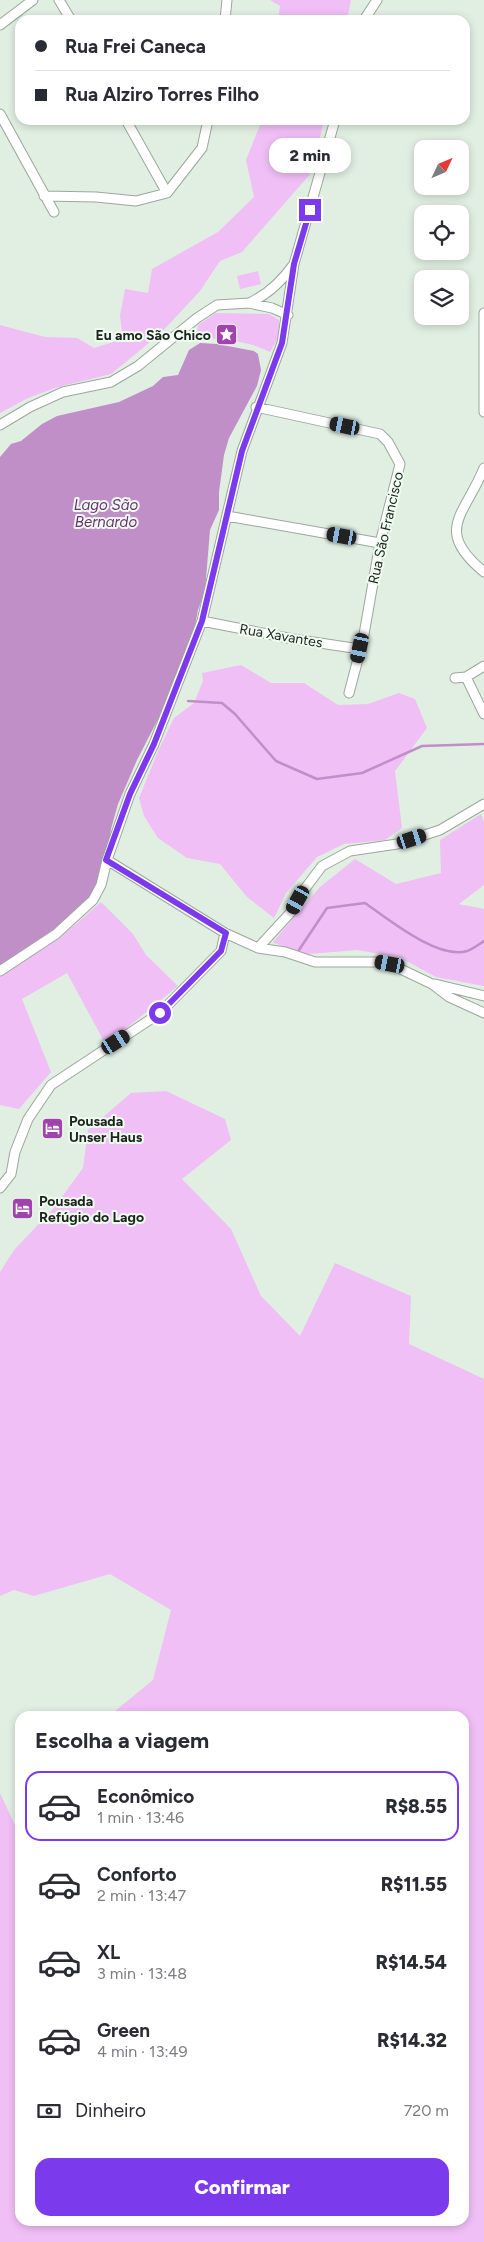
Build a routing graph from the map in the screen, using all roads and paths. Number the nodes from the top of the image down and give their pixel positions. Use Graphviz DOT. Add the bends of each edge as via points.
graph roads {
  1 [pos="33,0"];
  2 [pos="59,0"];
  3 [pos="227,0"];
  4 [pos="377,0"];
  5 [pos="68,15"];
  6 [pos="226,15"];
  7 [pos="367,15"];
  8 [pos="0,24"];
  9 [pos="0,114"];
  10 [pos="129,125"];
  11 [pos="207,125"];
  12 [pos="334,125"];
  13 [pos="167,193"];
  14 [pos="44,196"];
  15 [pos="54,212"];
  16 [pos="294,264"];
  17 [pos="249,303"];
  18 [pos="484,313"];
  19 [pos="288,315"];
  20 [pos="256,407"];
  21 [pos="484,412"];
  22 [pos="0,425"];
  23 [pos="484,468"];
  24 [pos="227,516"];
  25 [pos="380,543"];
  26 [pos="484,572"];
  27 [pos="202,621"];
  28 [pos="360,648"];
  29 [pos="484,666"];
  30 [pos="466,677"];
  31 [pos="455,678"];
  32 [pos="349,693"];
  33 [pos="484,714"];
  34 [pos="484,804"];
  35 [pos="106,860"];
  36 [pos="226,933"];
  37 [pos="258,948"];
  38 [pos="0,971"];
  39 [pos="432,984"];
  40 [pos="484,996"];
  41 [pos="484,1013"];
  42 [pos="0,1188"];
  1 -- 8 [label="street"];
  2 -- 5 [label="street"];
  3 -- 6 [label="street"];
  4 -- 7 [label="street"];
  9 -- 14 [label="street"];
  10 -- 13 [label="street"];
  11 -- 13 [label="street" via="202,148"];
  12 -- 16 [label="street"];
  13 -- 14 [label="street" via="136,201"];
  14 -- 15 [label="street"];
  16 -- 17 [label="street" via="286,276 261,298"];
  16 -- 19 [label="street"];
  17 -- 19 [label="street"];
  17 -- 22 [label="street" via="217,305 196,318 138,366 111,382 63,392 30,406"];
  18 -- 21 [label="street"];
  19 -- 20 [label="street" via="282,343"];
  20 -- 24 [label="street"];
  20 -- 25 [label="street, Rua São Francisco" via="380,434 388,442 400,464"];
  23 -- 26 [label="street" via="455,532 458,545"];
  24 -- 25 [label="street"];
  24 -- 27 [label="street"];
  25 -- 28 [label="street, Rua São Francisco"];
  27 -- 28 [label="street, Rua Xavantes"];
  27 -- 35 [label="street"];
  28 -- 32 [label="street, Rua São Francisco"];
  29 -- 30 [label="street"];
  30 -- 31 [label="street"];
  30 -- 33 [label="street"];
  34 -- 37 [label="street" via="440,830 397,844 350,851 322,866 292,911"];
  35 -- 36 [label="street"];
  35 -- 38 [label="street" via="94,900 56,934"];
  36 -- 37 [label="street"];
  36 -- 42 [label="street" via="221,951 160,1013 51,1085 28,1119 10,1174"];
  37 -- 39 [label="street" via="285,952 315,962 383,963"];
  39 -- 40 [label="street"];
  39 -- 41 [label="street" via="449,997"];
}
